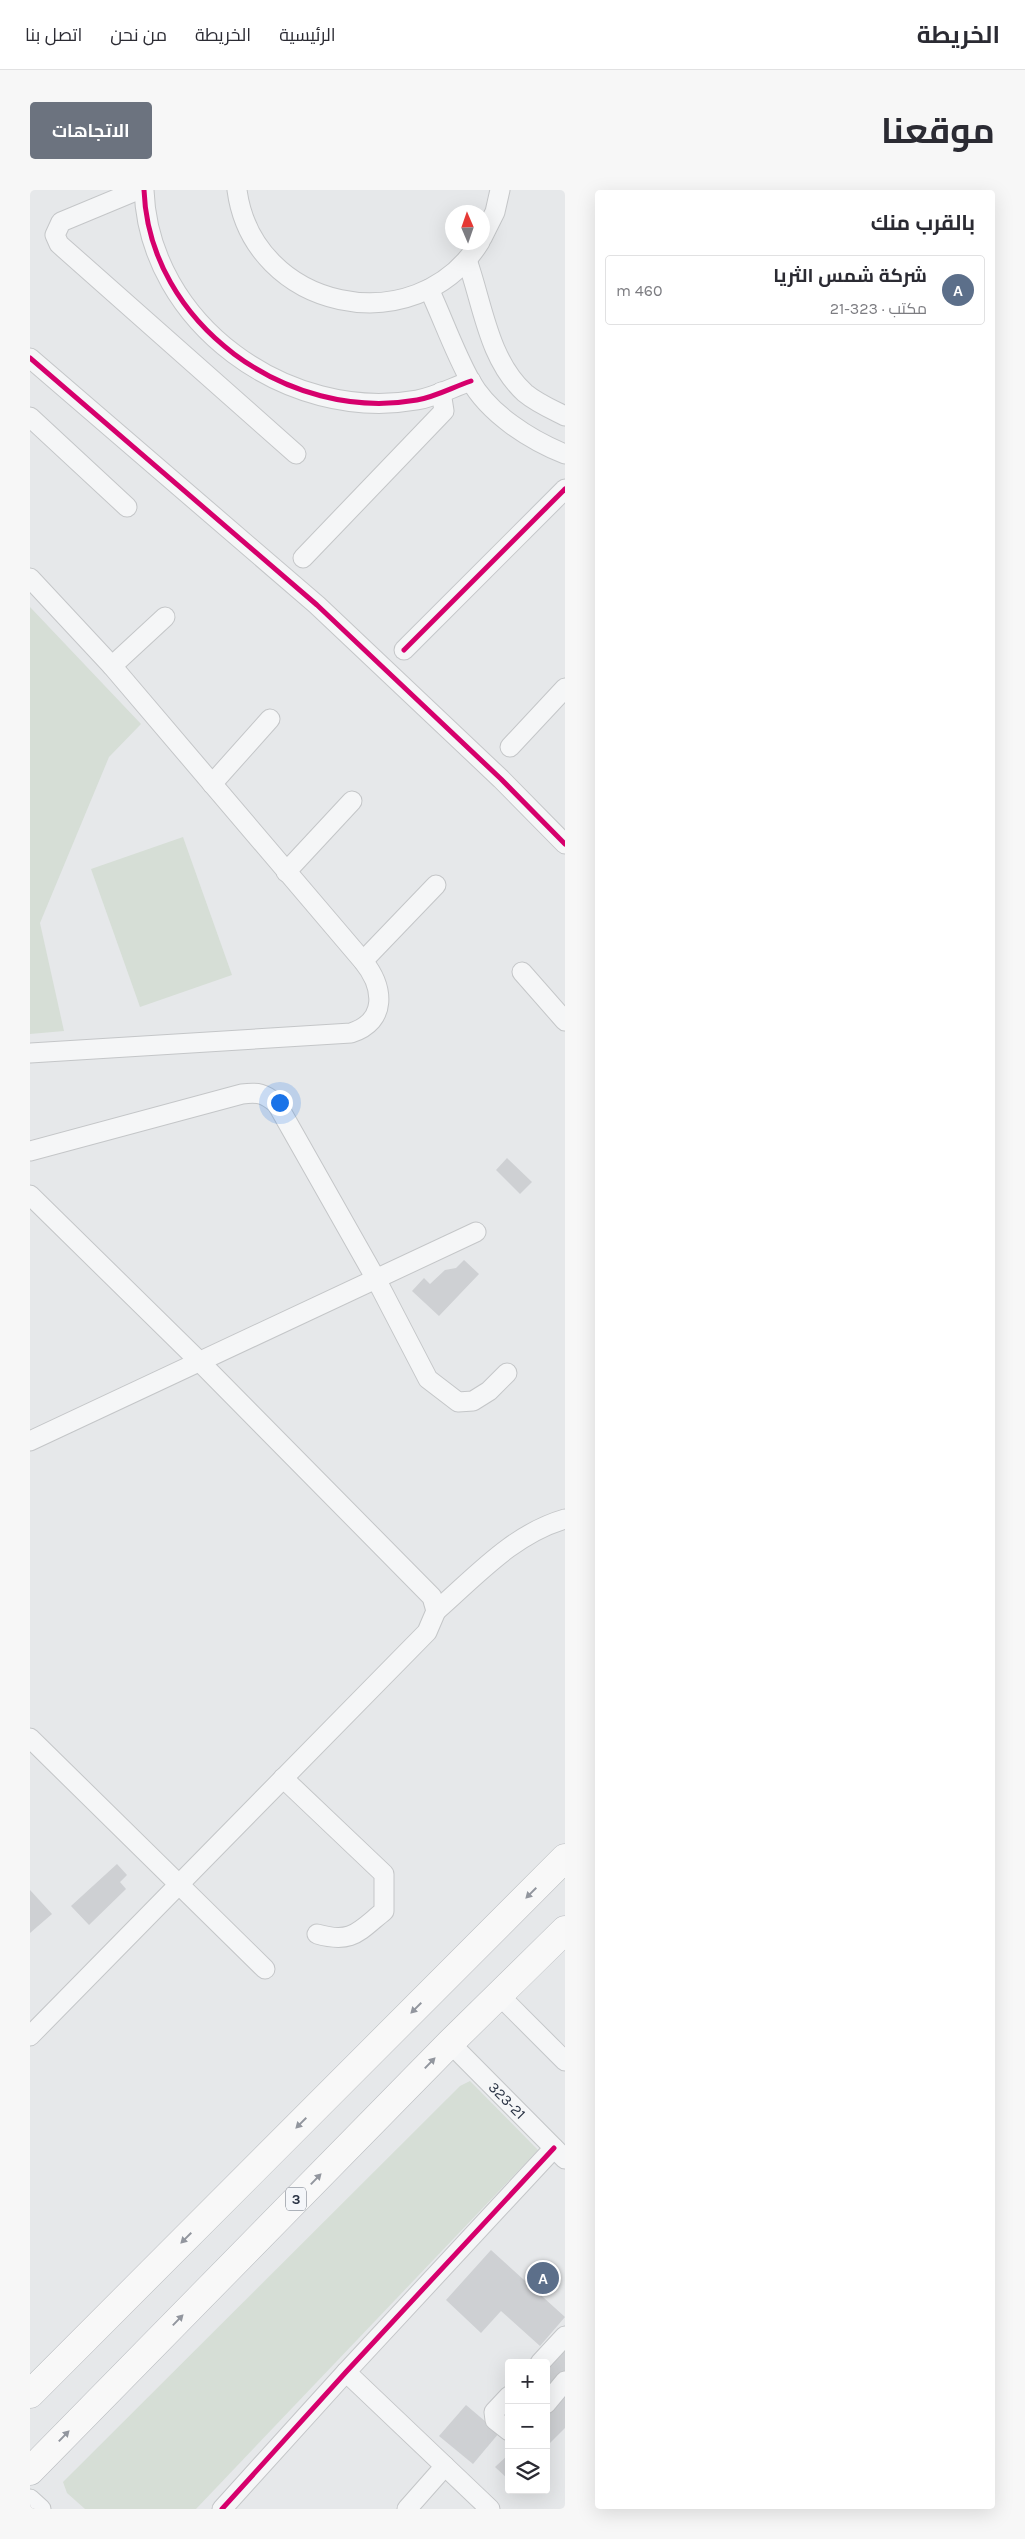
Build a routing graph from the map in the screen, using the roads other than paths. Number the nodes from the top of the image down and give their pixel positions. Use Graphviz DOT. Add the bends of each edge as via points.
graph roads {
  1 [pos="138,190"];
  2 [pos="144,190"];
  3 [pos="237,190"];
  4 [pos="500,190"];
  5 [pos="490,222"];
  6 [pos="474,250"];
  7 [pos="467,260"];
  8 [pos="429,289"];
  9 [pos="30,358"];
  10 [pos="471,381"];
  11 [pos="441,392"];
  12 [pos="565,416"];
  13 [pos="30,417"];
  14 [pos="296,454"];
  15 [pos="565,454"];
  16 [pos="565,490"];
  17 [pos="127,507"];
  18 [pos="303,558"];
  19 [pos="30,578"];
  20 [pos="165,616"];
  21 [pos="404,650"];
  22 [pos="112,666"];
  23 [pos="561,699"];
  24 [pos="270,719"];
  25 [pos="510,747"];
  26 [pos="212,784"];
  27 [pos="352,801"];
  28 [pos="565,844"];
  29 [pos="286,872"];
  30 [pos="436,885"];
  31 [pos="363,961"];
  32 [pos="522,972"];
  33 [pos="565,1021"];
  34 [pos="30,1053"];
  35 [pos="30,1151"];
  36 [pos="30,1196"];
  37 [pos="476,1232"];
  38 [pos="376,1279"];
  39 [pos="200,1362"];
  40 [pos="507,1373"];
  41 [pos="30,1441"];
  42 [pos="565,1518"];
  43 [pos="436,1611"];
  44 [pos="30,1738"];
  45 [pos="283,1778"];
  46 [pos="565,1858"];
  47 [pos="178,1885"];
  48 [pos="565,1930"];
  49 [pos="317,1934"];
  50 [pos="264,1969"];
  51 [pos="498,1994"];
  52 [pos="30,2036"];
  53 [pos="450,2043"];
  54 [pos="565,2061"];
  55 [pos="560,2154"];
  56 [pos="565,2336"];
  57 [pos="544,2359"];
  58 [pos="346,2372"];
  59 [pos="565,2381"];
  60 [pos="30,2394"];
  61 [pos="550,2399"];
  62 [pos="505,2400"];
  63 [pos="505,2428"];
  64 [pos="445,2466"];
  65 [pos="30,2471"];
  66 [pos="30,2499"];
  67 [pos="41,2509"];
  68 [pos="222,2509"];
  69 [pos="407,2509"];
  70 [pos="490,2509"];
  1 -- 14 [label="street" via="61,222 55,235 59,244"];
  2 -- 11 [label="street" via="154,244 175,291 207,331 248,364 293,387 342,400 418,400"];
  3 -- 8 [label="street" via="243,217 261,250 303,287 356,303 394,301"];
  4 -- 5 [label="street"];
  6 -- 7 [label="street"];
  7 -- 8 [label="street"];
  7 -- 12 [label="street" via="485,323 506,372 527,394"];
  8 -- 10 [label="street"];
  9 -- 28 [label="street" via="317,605"];
  10 -- 11 [label="street"];
  10 -- 15 [label="street" via="484,398 516,427"];
  11 -- 18 [label="street" via="444,411"];
  13 -- 17 [label="street"];
  16 -- 21 [label="street"];
  19 -- 22 [label="street"];
  20 -- 22 [label="street"];
  22 -- 26 [label="street"];
  23 -- 25 [label="street"];
  24 -- 26 [label="street"];
  26 -- 29 [label="street"];
  27 -- 29 [label="street"];
  29 -- 31 [label="street"];
  30 -- 31 [label="street"];
  31 -- 34 [label="street" via="376,981 378,1010 364,1028 351,1032"];
  32 -- 33 [label="street"];
  35 -- 38 [label="street" via="258,1092 277,1104"];
  36 -- 39 [label="street"];
  37 -- 38 [label="street"];
  38 -- 39 [label="street"];
  38 -- 40 [label="street" via="428,1379 444,1393 458,1402 473,1401"];
  39 -- 41 [label="street"];
  39 -- 43 [label="street" via="432,1597"];
  42 -- 43 [label="street" via="542,1525 508,1547"];
  43 -- 45 [label="street" via="427,1632"];
  44 -- 47 [label="street"];
  45 -- 47 [label="street"];
  45 -- 49 [label="street" via="384,1874 384,1911 354,1936 332,1938"];
  46 -- 60 [label="highway, one-way"];
  47 -- 50 [label="street"];
  47 -- 52 [label="street"];
  48 -- 51 [label="highway, 3"];
  51 -- 53 [label="highway, 3"];
  51 -- 54 [label="street"];
  53 -- 55 [label="street, 323-21"];
  65 -- 53 [label="highway, 3, one-way"];
  55 -- 58 [label="street"];
  56 -- 57 [label="street"];
  58 -- 64 [label="street"];
  58 -- 68 [label="street"];
  59 -- 61 [label="street"];
  62 -- 63 [label="street" via="494,2412 495,2420"];
  64 -- 69 [label="street"];
  64 -- 70 [label="street"];
  66 -- 67 [label="street"];
}
